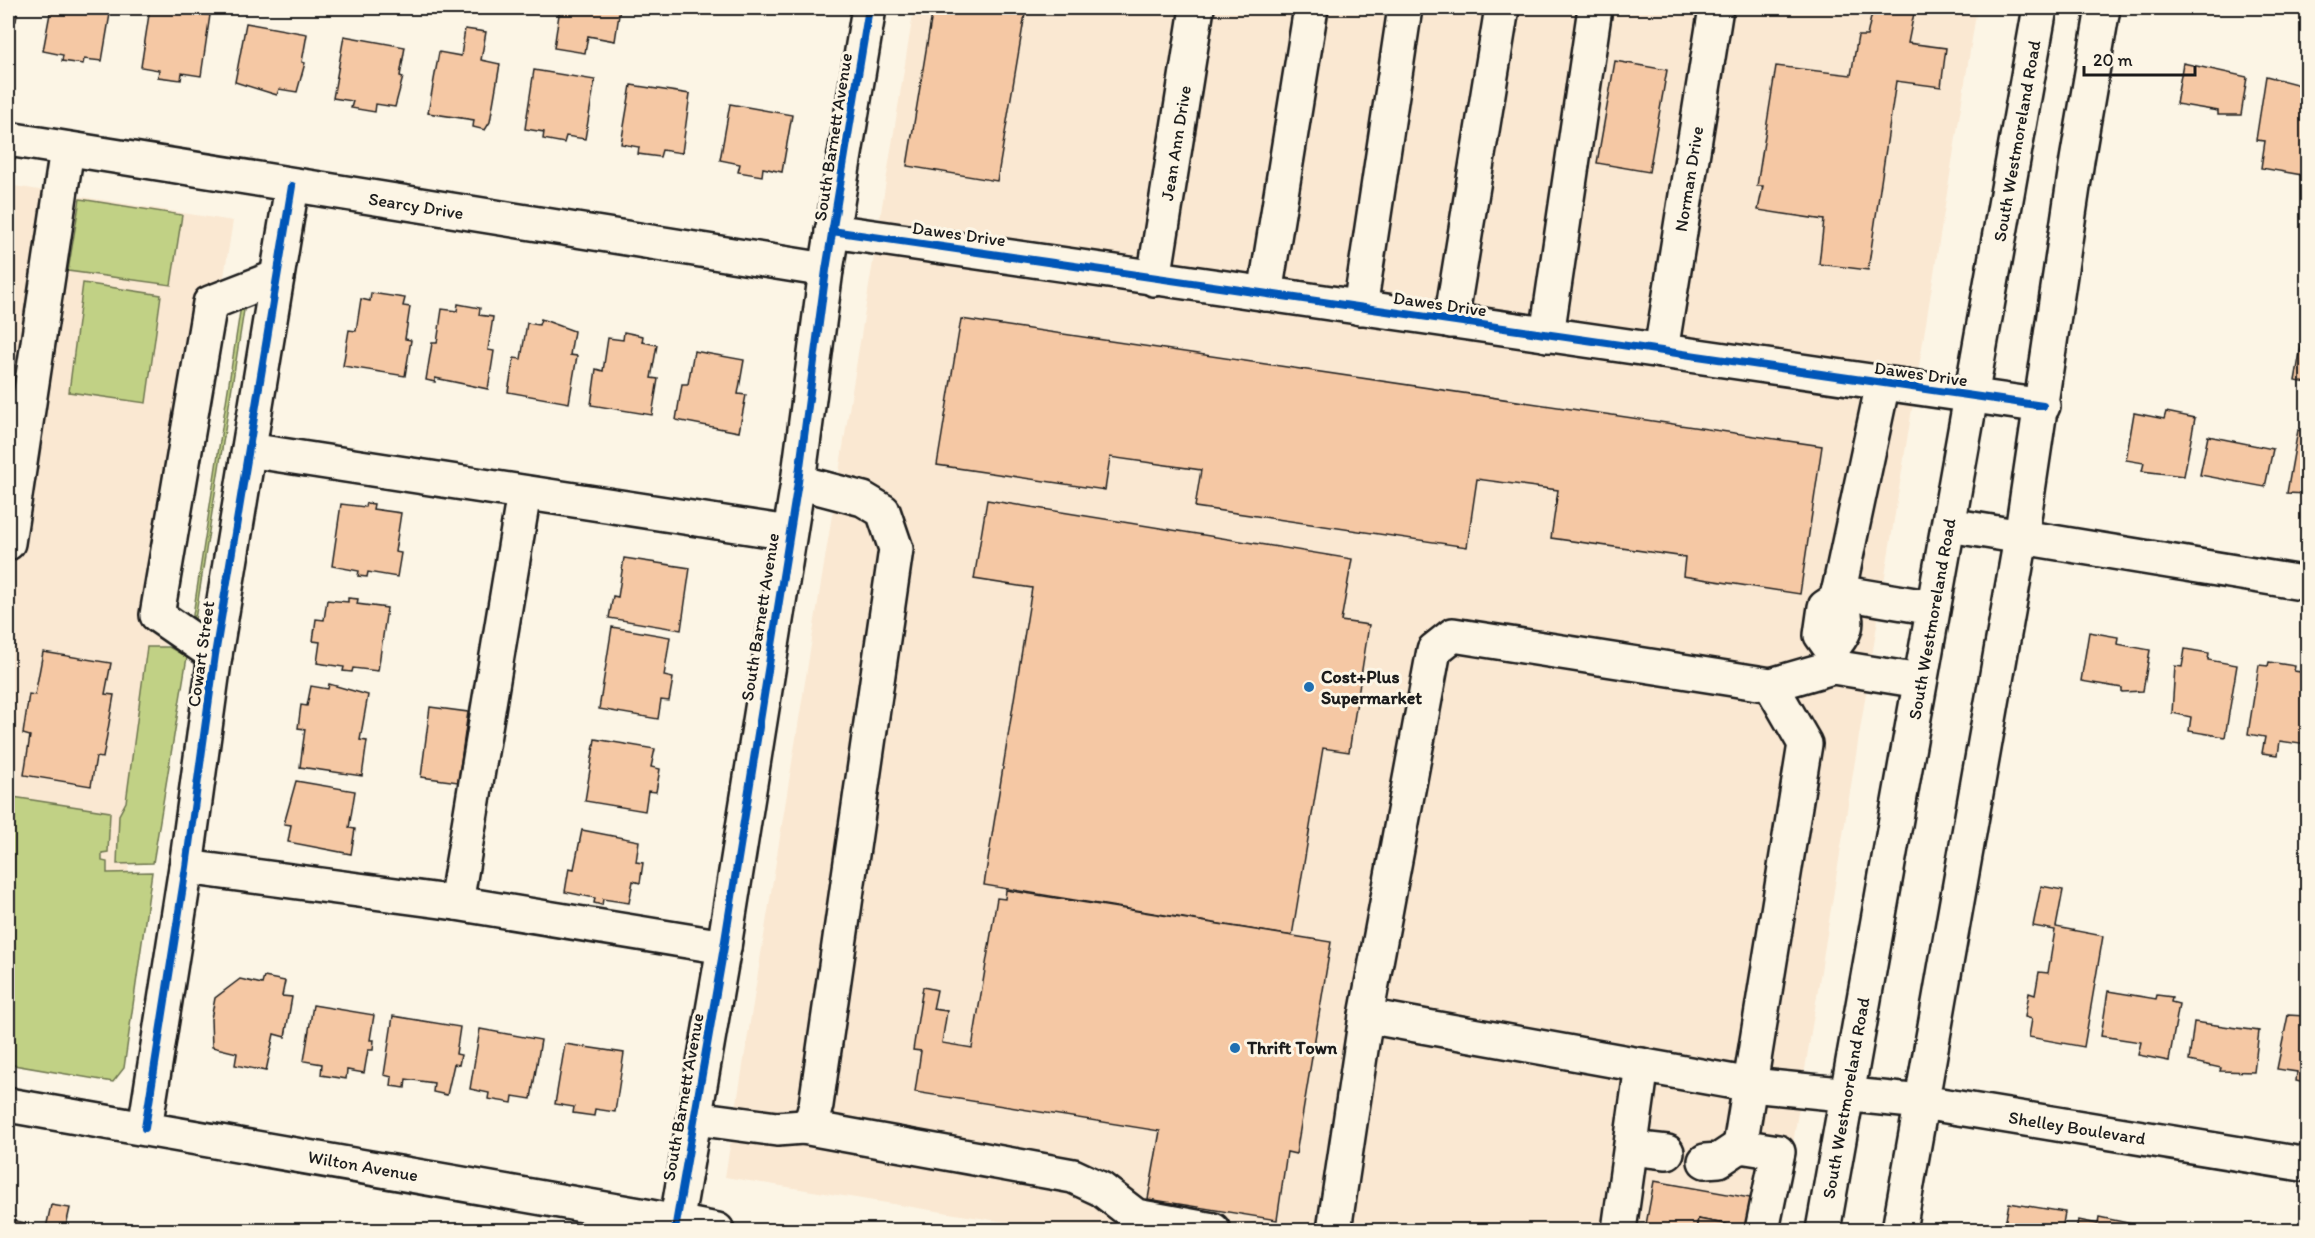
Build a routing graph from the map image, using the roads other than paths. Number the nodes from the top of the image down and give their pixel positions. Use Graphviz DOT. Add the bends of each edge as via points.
graph roads {
  1 [pos="869,8"];
  2 [pos="1197,8"];
  3 [pos="1311,8"];
  4 [pos="1405,8"];
  5 [pos="1502,8"];
  6 [pos="1595,8"];
  7 [pos="1716,8"];
  8 [pos="2040,8"];
  9 [pos="2103,8"];
  10 [pos="8,139"];
  11 [pos="67,148"];
  12 [pos="292,186"];
  13 [pos="832,231"];
  14 [pos="826,270"];
  15 [pos="277,277"];
  16 [pos="1154,279"];
  17 [pos="1265,294"];
  18 [pos="1360,308"];
  19 [pos="1452,321"];
  20 [pos="1547,334"];
  21 [pos="1661,351"];
  22 [pos="1883,383"];
  23 [pos="1972,396"];
  24 [pos="2043,406"];
  25 [pos="249,450"];
  26 [pos="798,482"];
  27 [pos="524,493"];
  28 [pos="1949,525"];
  29 [pos="789,534"];
  30 [pos="2021,538"];
  31 [pos="8,543"];
  32 [pos="2307,584"];
  33 [pos="1838,596"];
  34 [pos="1933,608"];
  35 [pos="215,655"];
  36 [pos="1832,658"];
  37 [pos="1920,681"];
  38 [pos="1771,685"];
  39 [pos="186,867"];
  40 [pos="456,903"];
  41 [pos="724,948"];
  42 [pos="1366,1016"];
  43 [pos="1642,1065"];
  44 [pos="1751,1085"];
  45 [pos="1847,1094"];
  46 [pos="1922,1102"];
  47 [pos="8,1105"];
  48 [pos="695,1118"];
  49 [pos="803,1127"];
  50 [pos="145,1128"];
  51 [pos="1740,1146"];
  52 [pos="1631,1148"];
  53 [pos="1667,1152"];
  54 [pos="1705,1161"];
  55 [pos="2307,1165"];
  56 [pos="675,1226"];
  57 [pos="717,1230"];
  58 [pos="1213,1230"];
  59 [pos="1334,1230"];
  60 [pos="1619,1230"];
  61 [pos="1762,1230"];
  62 [pos="1823,1230"];
  63 [pos="1899,1230"];
  1 -- 13 [label="street, South Barnett Avenue"];
  2 -- 16 [label="street, Jean Ann Drive"];
  3 -- 17 [label="street"];
  4 -- 18 [label="street"];
  5 -- 19 [label="street"];
  6 -- 20 [label="street"];
  7 -- 21 [label="street, Norman Drive"];
  8 -- 23 [label="street, South Westmoreland Road"];
  9 -- 24 [label="street" via="2077,160"];
  10 -- 11 [label="street, Searcy Drive"];
  11 -- 12 [label="street, Searcy Drive"];
  11 -- 31 [label="street"];
  12 -- 14 [label="street, Searcy Drive"];
  12 -- 15 [label="street, Cowart Street"];
  13 -- 14 [label="street, South Barnett Avenue"];
  13 -- 16 [label="street, Dawes Drive"];
  14 -- 26 [label="street, South Barnett Avenue"];
  15 -- 25 [label="street, Cowart Street"];
  15 -- 35 [label="street" via="210,303 157,615"];
  16 -- 17 [label="street, Dawes Drive"];
  17 -- 18 [label="street, Dawes Drive"];
  18 -- 19 [label="street, Dawes Drive"];
  19 -- 20 [label="street, Dawes Drive"];
  20 -- 21 [label="street, Dawes Drive"];
  21 -- 22 [label="street, Dawes Drive"];
  22 -- 23 [label="street, Dawes Drive"];
  22 -- 33 [label="street"];
  23 -- 24 [label="street, Dawes Drive"];
  23 -- 28 [label="street, South Westmoreland Road"];
  24 -- 30 [label="street"];
  25 -- 27 [label="street"];
  25 -- 35 [label="street, Cowart Street"];
  26 -- 29 [label="street, South Barnett Avenue"];
  26 -- 49 [label="street" via="863,499 883,511 896,549 816,1105 812,1119"];
  27 -- 29 [label="street"];
  27 -- 40 [label="street"];
  28 -- 30 [label="street"];
  28 -- 34 [label="street, South Westmoreland Road"];
  29 -- 41 [label="street, South Barnett Avenue"];
  30 -- 32 [label="street"];
  30 -- 46 [label="street"];
  33 -- 34 [label="street"];
  33 -- 36 [label="street" via="1846,613 1845,635"];
  34 -- 37 [label="street, South Westmoreland Road"];
  35 -- 39 [label="street, Cowart Street"];
  36 -- 37 [label="street"];
  36 -- 38 [label="street"];
  37 -- 45 [label="street, South Westmoreland Road"];
  38 -- 42 [label="street" via="1453,635 1434,650"];
  38 -- 44 [label="street" via="1805,744"];
  39 -- 40 [label="street"];
  39 -- 50 [label="street, Cowart Street"];
  40 -- 41 [label="street"];
  41 -- 48 [label="street, South Barnett Avenue"];
  42 -- 43 [label="street, Shelley Boulevard"];
  42 -- 59 [label="street"];
  43 -- 44 [label="street, Shelley Boulevard"];
  43 -- 52 [label="street"];
  44 -- 45 [label="street, Shelley Boulevard"];
  44 -- 51 [label="street"];
  45 -- 46 [label="street, Shelley Boulevard"];
  45 -- 62 [label="street, South Westmoreland Road"];
  46 -- 55 [label="street, Shelley Boulevard"];
  46 -- 63 [label="street"];
  47 -- 50 [label="street, Wilton Avenue"];
  48 -- 49 [label="street" via="777,1129"];
  48 -- 56 [label="street, South Barnett Avenue"];
  49 -- 58 [label="street" via="1073,1176 1101,1189 1136,1215"];
  50 -- 56 [label="street, Wilton Avenue"];
  51 -- 54 [label="street" via="1719,1161"];
  51 -- 61 [label="street" via="1778,1152"];
  52 -- 53 [label="street"];
  52 -- 60 [label="street"];
  56 -- 57 [label="street, Wilton Avenue"];
}
